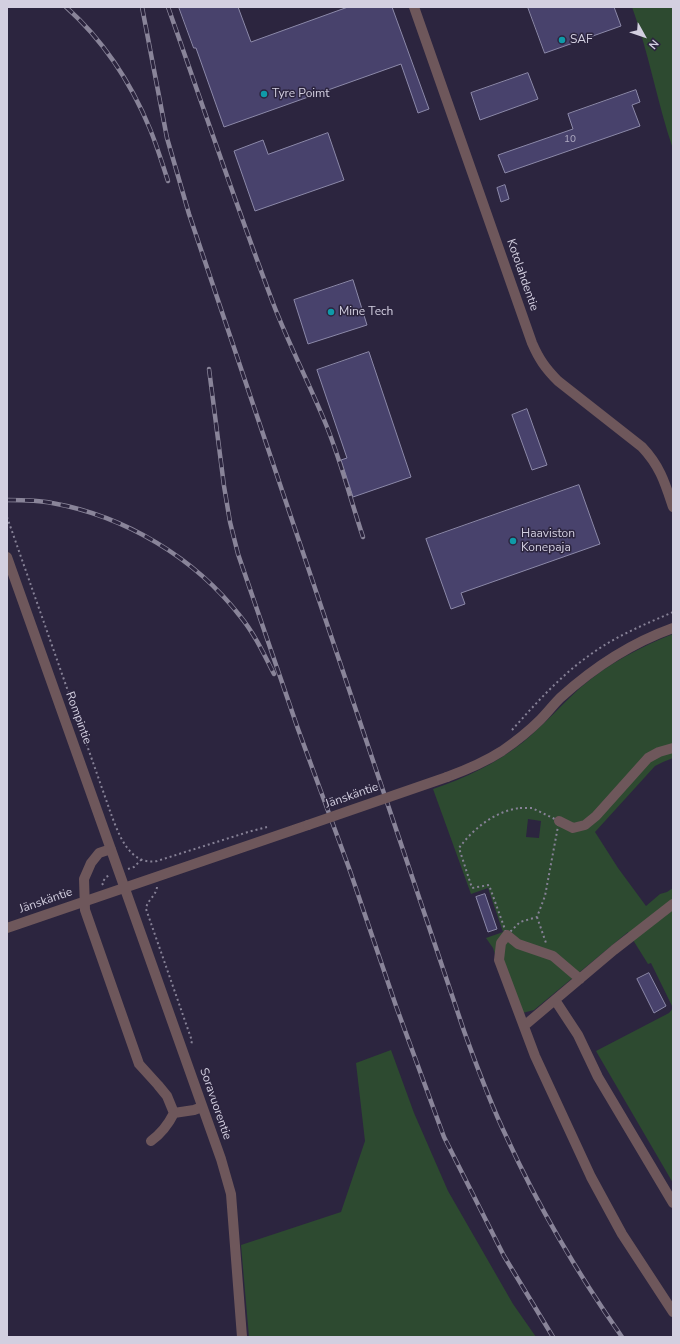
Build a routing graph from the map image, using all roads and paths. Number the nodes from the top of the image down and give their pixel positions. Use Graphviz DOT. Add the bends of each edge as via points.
graph roads {
  1 [pos="414,7"];
  2 [pos="673,507"];
  3 [pos="7,517"];
  4 [pos="7,557"];
  5 [pos="673,628"];
  6 [pos="673,748"];
  7 [pos="559,821"];
  8 [pos="268,827"];
  9 [pos="111,849"];
  10 [pos="142,860"];
  11 [pos="119,872"];
  12 [pos="155,877"];
  13 [pos="124,887"];
  14 [pos="106,894"];
  15 [pos="84,901"];
  16 [pos="673,904"];
  17 [pos="537,917"];
  18 [pos="7,928"];
  19 [pos="507,935"];
  20 [pos="552,956"];
  21 [pos="580,979"];
  22 [pos="555,1000"];
  23 [pos="524,1026"];
  24 [pos="186,1062"];
  25 [pos="202,1107"];
  26 [pos="174,1113"];
  27 [pos="151,1140"];
  28 [pos="673,1204"];
  29 [pos="673,1312"];
  30 [pos="242,1337"];
  1 -- 2 [label="street, Kotolahdentie" via="539,358 558,381 642,447 652,458 661,473"];
  3 -- 10 [label="path" via="120,838 126,848"];
  4 -- 9 [label="street, Rompintie"];
  5 -- 12 [label="street, Jänskäntie, bridge" via="638,642 602,664 559,699 518,739 484,761 447,777"];
  6 -- 7 [label="street" via="648,758 585,825 573,828"];
  7 -- 17 [label="path" via="545,896"];
  7 -- 19 [label="path" via="532,808 508,809 468,836 459,848 472,888 489,885"];
  8 -- 10 [label="path" via="158,861"];
  9 -- 11 [label="street, Rompintie"];
  9 -- 15 [label="street" via="99,854 91,863 84,878"];
  10 -- 11 [label="path" via="134,867"];
  11 -- 13 [label="street, Rompintie"];
  11 -- 14 [label="path" via="106,877 102,883"];
  12 -- 13 [label="street, Jänskäntie"];
  12 -- 24 [label="path" via="157,890 146,904 146,909 192,1041"];
  13 -- 14 [label="street, Jänskäntie"];
  13 -- 24 [label="street, Soravuorentie"];
  14 -- 15 [label="street, Jänskäntie"];
  15 -- 18 [label="street, Jänskäntie"];
  15 -- 26 [label="street" via="139,1064 167,1096"];
  16 -- 21 [label="street"];
  17 -- 19 [label="path" via="520,922"];
  17 -- 20 [label="path"];
  19 -- 20 [label="street" via="518,944"];
  19 -- 23 [label="street" via="501,943 499,960"];
  20 -- 21 [label="street"];
  21 -- 22 [label="street"];
  22 -- 23 [label="street"];
  22 -- 28 [label="street" via="578,1035 598,1077"];
  23 -- 29 [label="street" via="535,1056 591,1178 622,1234"];
  24 -- 25 [label="street, Soravuorentie"];
  25 -- 26 [label="street"];
  25 -- 30 [label="street, Soravuorentie" via="221,1159 230,1194"];
  26 -- 27 [label="street" via="168,1125"];
}
